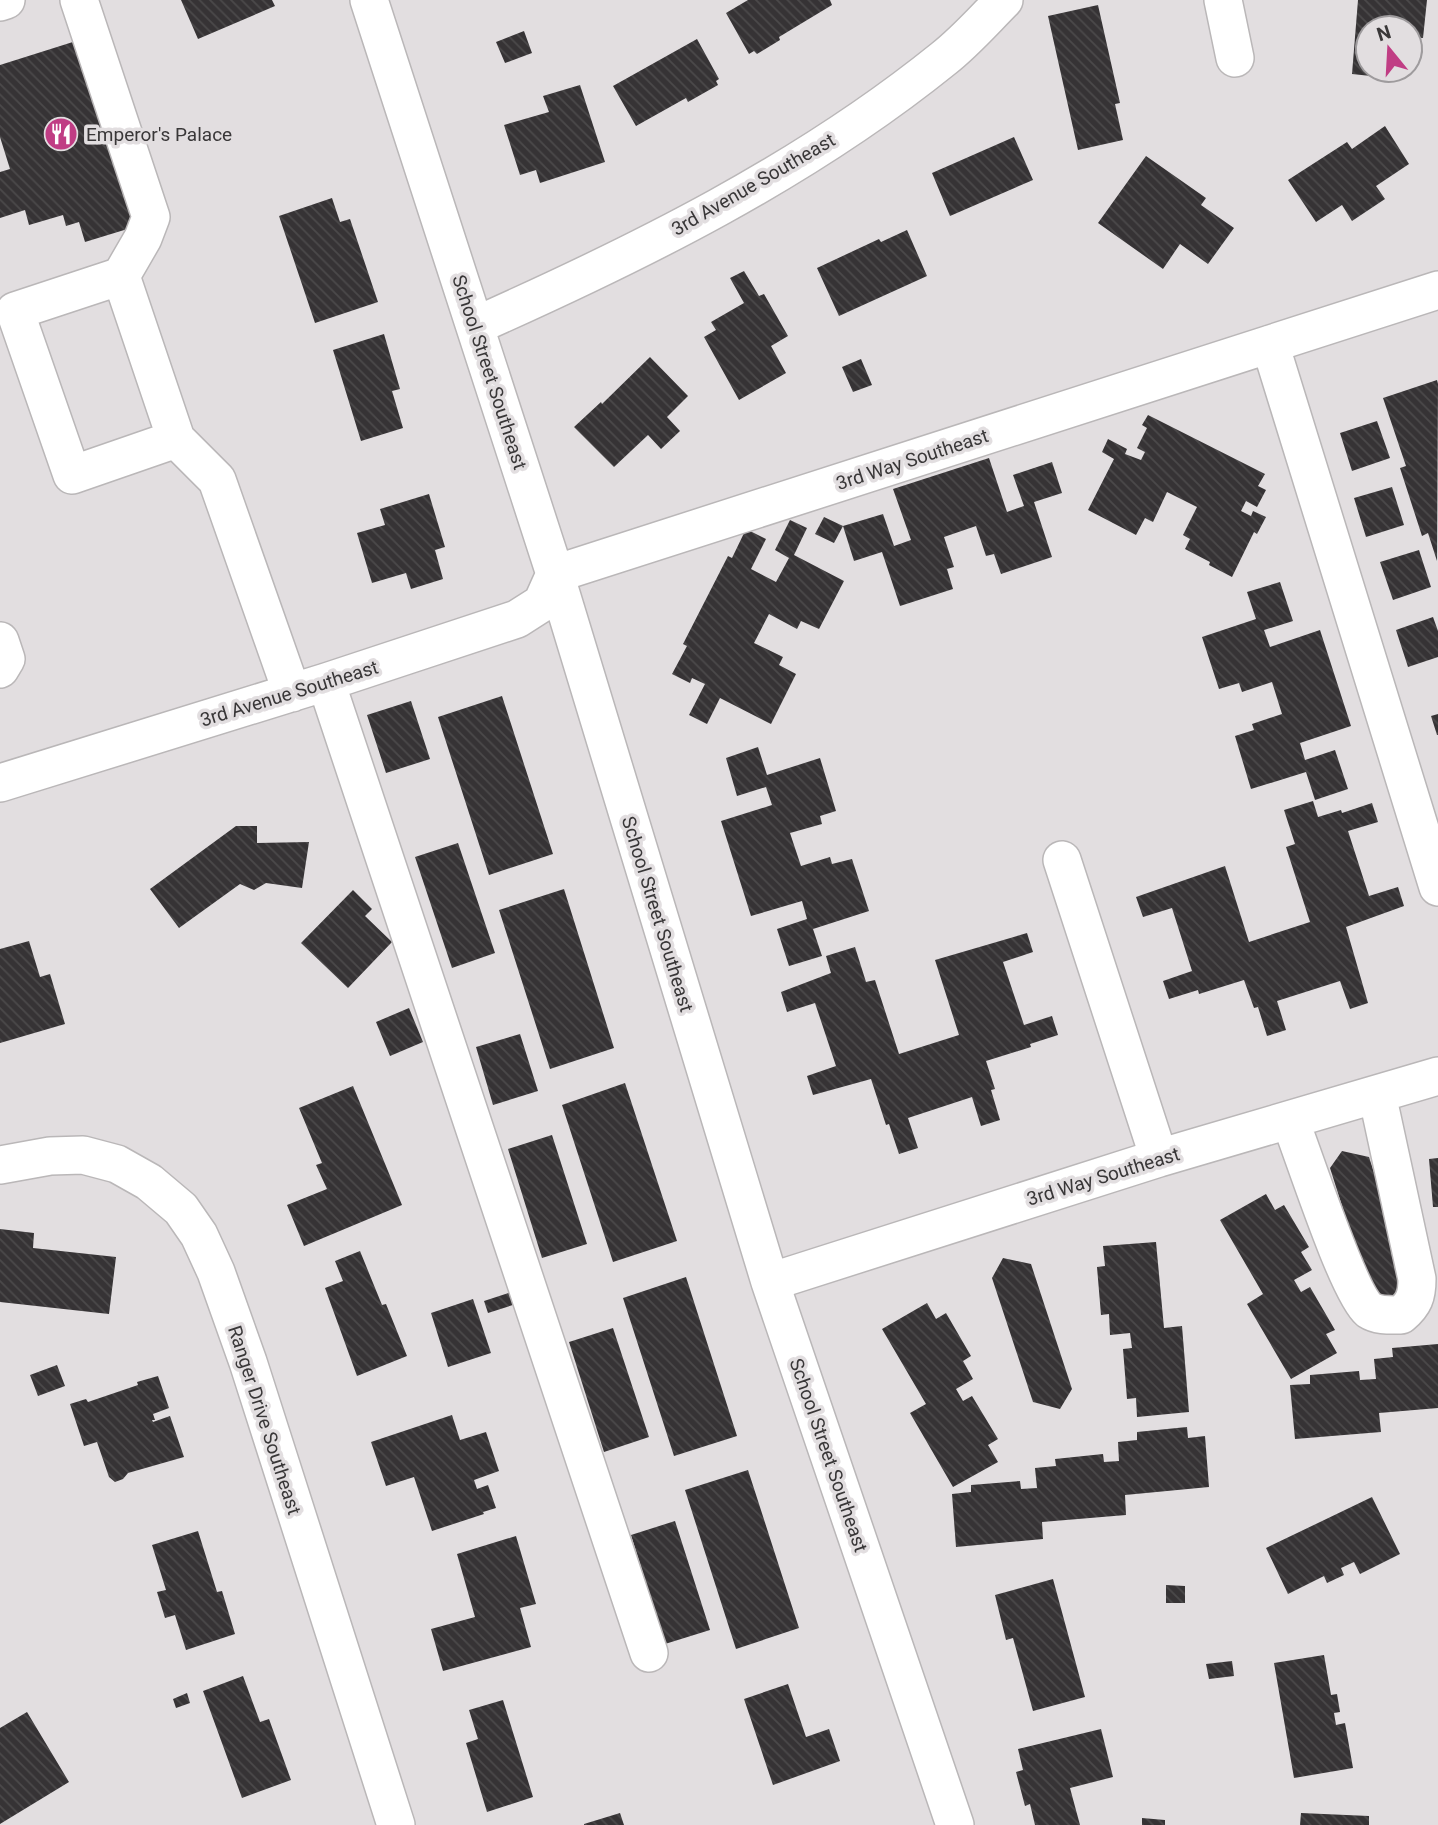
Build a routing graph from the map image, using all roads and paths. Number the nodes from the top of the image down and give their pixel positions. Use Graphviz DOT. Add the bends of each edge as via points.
graph roads {
  1 [pos="6,0"];
  2 [pos="79,0"];
  3 [pos="369,0"];
  4 [pos="1004,0"];
  5 [pos="1223,0"];
  6 [pos="0,2"];
  7 [pos="1235,58"];
  8 [pos="121,276"];
  9 [pos="1438,290"];
  10 [pos="8,301"];
  11 [pos="475,326"];
  12 [pos="1270,344"];
  13 [pos="176,439"];
  14 [pos="555,574"];
  15 [pos="0,641"];
  16 [pos="0,670"];
  17 [pos="309,687"];
  18 [pos="0,783"];
  19 [pos="1062,860"];
  20 [pos="1438,887"];
  21 [pos="1438,1076"];
  22 [pos="1377,1094"];
  23 [pos="1290,1119"];
  24 [pos="1159,1158"];
  25 [pos="0,1165"];
  26 [pos="770,1282"];
  27 [pos="649,1653"];
  28 [pos="396,1825"];
  29 [pos="955,1825"];
  1 -- 6 [label="street"];
  2 -- 8 [label="street" via="151,217"];
  3 -- 11 [label="street, School Street Southeast"];
  4 -- 11 [label="street, 3rd Avenue Southeast" via="946,57 774,176 574,282"];
  5 -- 7 [label="street"];
  8 -- 10 [label="street"];
  8 -- 13 [label="street"];
  9 -- 12 [label="street, 3rd Way Southeast"];
  10 -- 13 [label="street" via="72,475"];
  11 -- 14 [label="street, School Street Southeast"];
  12 -- 14 [label="street, 3rd Way Southeast"];
  12 -- 20 [label="street"];
  13 -- 17 [label="street" via="217,480"];
  14 -- 17 [label="street, 3rd Avenue Southeast" via="542,603 517,619"];
  14 -- 26 [label="street, School Street Southeast"];
  15 -- 16 [label="street" via="6,659"];
  17 -- 18 [label="street, 3rd Avenue Southeast"];
  17 -- 27 [label="street"];
  19 -- 24 [label="street"];
  21 -- 22 [label="street, 3rd Way Southeast"];
  22 -- 23 [label="street, 3rd Way Southeast"];
  22 -- 23 [label="street" via="1417,1279 1417,1296 1401,1314 1375,1313 1361,1301"];
  23 -- 24 [label="street, 3rd Way Southeast"];
  24 -- 26 [label="street, 3rd Way Southeast"];
  25 -- 28 [label="street, Ranger Drive Southeast" via="83,1155 117,1164 149,1182 181,1209 199,1236 248,1362"];
  26 -- 29 [label="street, School Street Southeast"];
}
